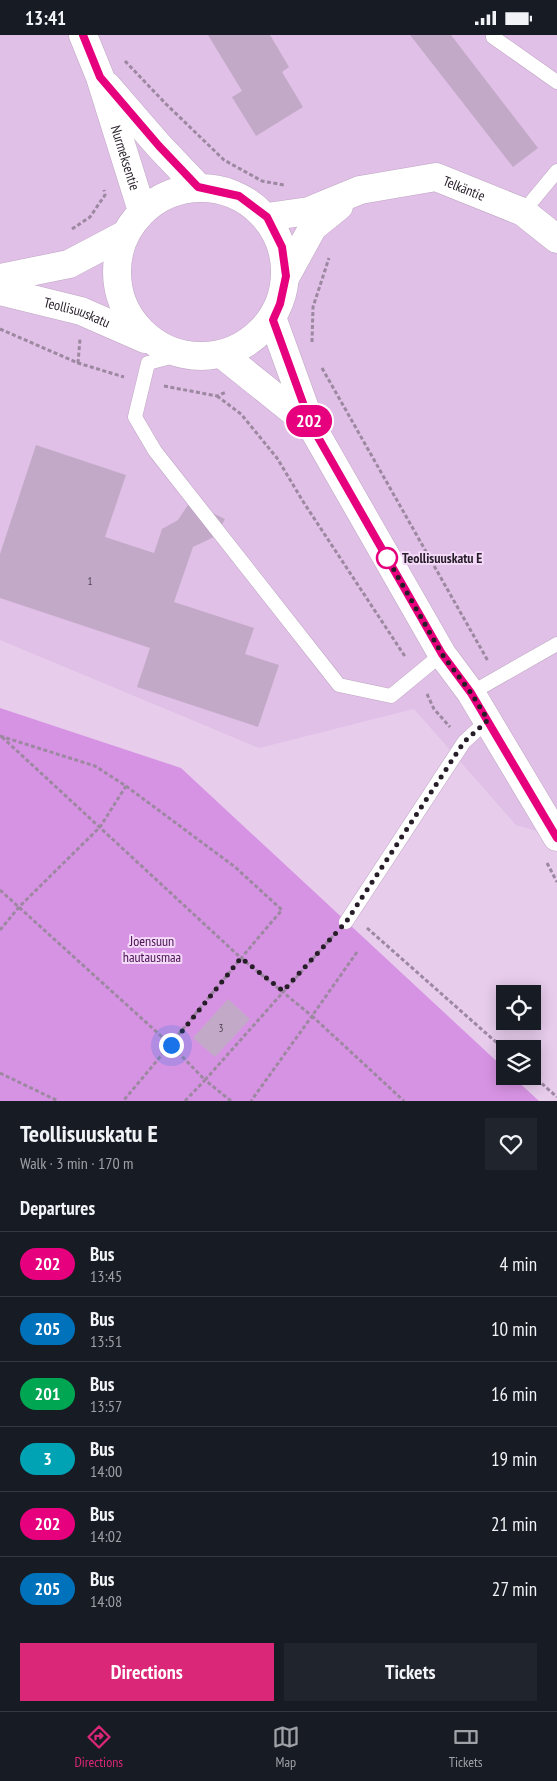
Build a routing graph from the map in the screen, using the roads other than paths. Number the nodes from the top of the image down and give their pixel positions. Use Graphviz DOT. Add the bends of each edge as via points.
graph roads {
  1 [pos="83,35"];
  2 [pos="493,37"];
  3 [pos="100,77"];
  4 [pos="557,82"];
  5 [pos="557,171"];
  6 [pos="198,187"];
  7 [pos="142,211"];
  8 [pos="523,212"];
  9 [pos="267,217"];
  10 [pos="311,219"];
  11 [pos="124,235"];
  12 [pos="557,239"];
  13 [pos="286,276"];
  14 [pos="0,278"];
  15 [pos="0,291"];
  16 [pos="273,320"];
  17 [pos="151,342"];
  18 [pos="178,355"];
  19 [pos="223,355"];
  20 [pos="311,425"];
  21 [pos="557,644"];
  22 [pos="442,654"];
  23 [pos="471,693"];
  24 [pos="488,720"];
  25 [pos="550,847"];
  26 [pos="346,922"];
  1 -- 3 [label="street, Nurmeksentie"];
  2 -- 4 [label="lane"];
  3 -- 6 [label="street, Nurmeksentie"];
  3 -- 7 [label="street, Nurmeksentie"];
  5 -- 8 [label="lane"];
  6 -- 7 [label="street" via="169,193"];
  6 -- 9 [label="street" via="239,196"];
  7 -- 11 [label="street"];
  8 -- 10 [label="street, Telkäntie" via="436,177 360,190"];
  8 -- 12 [label="street, Telkäntie"];
  9 -- 10 [label="street, Telkäntie"];
  9 -- 13 [label="street" via="282,247"];
  10 -- 13 [label="street"];
  11 -- 14 [label="street" via="69,263"];
  11 -- 17 [label="street" via="115,278 123,307 139,332"];
  13 -- 16 [label="street"];
  15 -- 17 [label="street, Teollisuuskatu" via="81,311"];
  16 -- 19 [label="street" via="239,348"];
  16 -- 20 [label="street"];
  17 -- 18 [label="street"];
  18 -- 19 [label="street"];
  18 -- 22 [label="lane" via="148,363 135,417 154,451 339,685 390,696"];
  19 -- 20 [label="street"];
  20 -- 22 [label="street"];
  21 -- 23 [label="lane"];
  22 -- 23 [label="street"];
  23 -- 24 [label="street"];
  24 -- 25 [label="street"];
  24 -- 26 [label="lane" via="464,742"];
}
